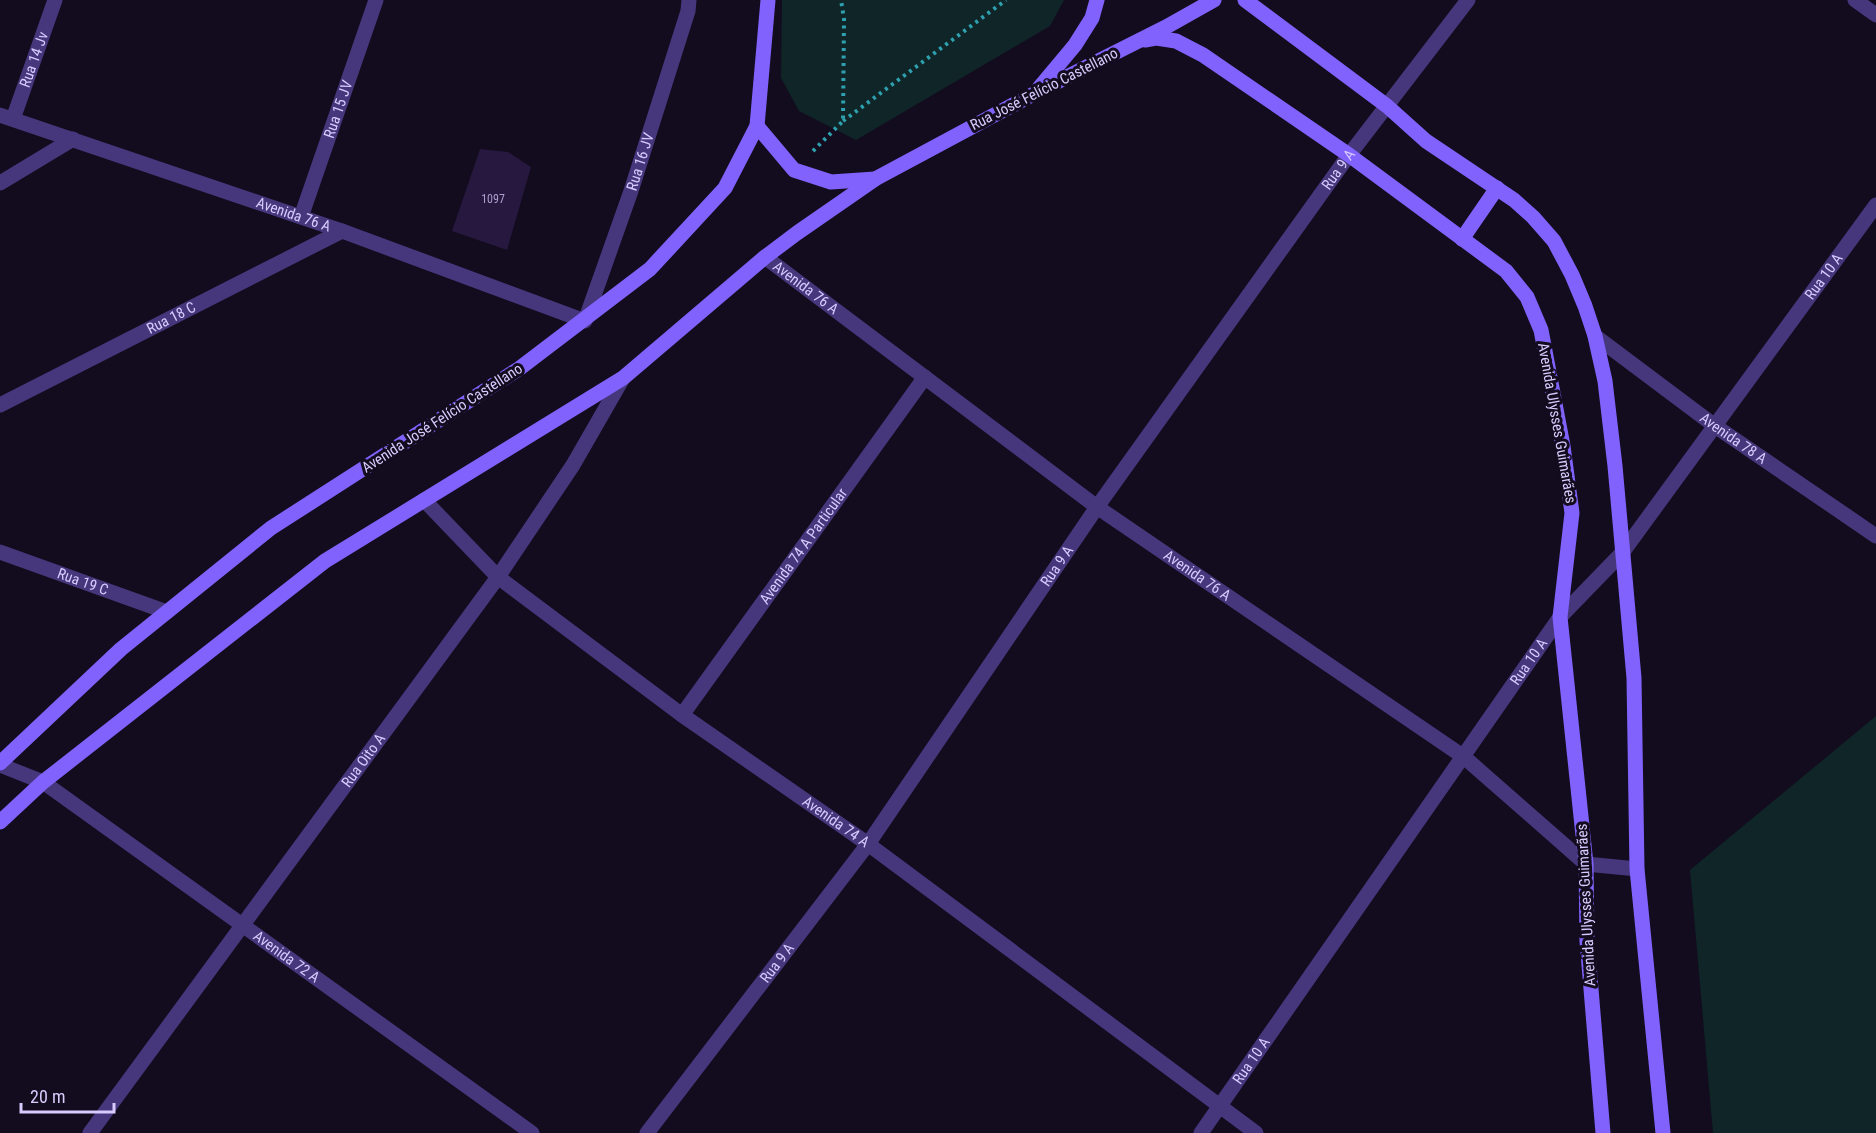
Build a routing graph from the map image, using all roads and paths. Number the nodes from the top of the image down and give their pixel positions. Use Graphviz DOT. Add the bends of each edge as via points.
graph roads {
  1 [pos="55,0"];
  2 [pos="376,0"];
  3 [pos="689,0"];
  4 [pos="768,0"];
  5 [pos="842,0"];
  6 [pos="1006,0"];
  7 [pos="1096,0"];
  8 [pos="1214,0"];
  9 [pos="1245,0"];
  10 [pos="1468,0"];
  11 [pos="1855,0"];
  12 [pos="1876,15"];
  13 [pos="1136,42"];
  14 [pos="1035,93"];
  15 [pos="1387,105"];
  16 [pos="6,117"];
  17 [pos="843,121"];
  18 [pos="757,126"];
  19 [pos="73,139"];
  20 [pos="1349,155"];
  21 [pos="794,170"];
  22 [pos="875,179"];
  23 [pos="0,183"];
  24 [pos="1497,188"];
  25 [pos="1876,205"];
  26 [pos="301,217"];
  27 [pos="342,231"];
  28 [pos="1462,239"];
  29 [pos="765,257"];
  30 [pos="585,321"];
  31 [pos="1595,336"];
  32 [pos="925,377"];
  33 [pos="623,378"];
  34 [pos="0,405"];
  35 [pos="1715,426"];
  36 [pos="424,500"];
  37 [pos="1096,507"];
  38 [pos="1876,536"];
  39 [pos="0,552"];
  40 [pos="1622,553"];
  41 [pos="498,577"];
  42 [pos="167,612"];
  43 [pos="1560,617"];
  44 [pos="682,715"];
  45 [pos="1464,758"];
  46 [pos="0,764"];
  47 [pos="43,782"];
  48 [pos="0,822"];
  49 [pos="868,844"];
  50 [pos="1586,864"];
  51 [pos="1637,869"];
  52 [pos="243,926"];
  53 [pos="1220,1108"];
  54 [pos="90,1133"];
  55 [pos="532,1133"];
  56 [pos="647,1133"];
  57 [pos="1201,1133"];
  58 [pos="1256,1133"];
  59 [pos="1602,1133"];
  60 [pos="1663,1133"];
  1 -- 16 [label="street, Rua 14 Jv"];
  2 -- 26 [label="street, Rua 15 JV"];
  3 -- 30 [label="street, Rua 16 JV" via="656,116"];
  4 -- 18 [label="main road, Avenida José Felício Castellano"];
  5 -- 17 [label="path"];
  6 -- 17 [label="path"];
  7 -- 14 [label="main road" via="1092,18 1075,45"];
  8 -- 13 [label="main road, Rua José Felício Castellano"];
  9 -- 15 [label="main road"];
  10 -- 15 [label="street, Rua 9 A"];
  11 -- 12 [label="street"];
  13 -- 14 [label="main road, Rua José Felício Castellano"];
  13 -- 20 [label="main road, Avenida Ulysses Guimarães" via="1156,38 1176,41 1203,55"];
  14 -- 22 [label="main road, Rua José Felício Castellano"];
  15 -- 20 [label="street, Rua 9 A"];
  15 -- 24 [label="main road" via="1426,141"];
  16 -- 19 [label="street, Avenida 76 A"];
  17 -- 21 [label="path"];
  18 -- 21 [label="main road"];
  18 -- 30 [label="main road, Avenida José Felício Castellano" via="725,188 650,269"];
  19 -- 23 [label="street"];
  19 -- 26 [label="street, Avenida 76 A"];
  20 -- 28 [label="main road, Avenida Ulysses Guimarães"];
  20 -- 37 [label="street, Rua 9 A"];
  21 -- 22 [label="main road" via="831,182"];
  22 -- 29 [label="main road"];
  24 -- 28 [label="main road"];
  24 -- 31 [label="main road" via="1533,217 1554,241 1572,275"];
  25 -- 35 [label="street, Rua 10 A"];
  26 -- 27 [label="street, Avenida 76 A"];
  27 -- 30 [label="street, Avenida 76 A"];
  27 -- 34 [label="street, Rua 18 C"];
  28 -- 43 [label="main road, Avenida Ulysses Guimarães" via="1506,271 1527,297 1541,330 1572,513"];
  29 -- 32 [label="street, Avenida 76 A"];
  29 -- 33 [label="main road"];
  30 -- 42 [label="main road, Avenida José Felício Castellano" via="520,368 271,528"];
  31 -- 35 [label="street, Avenida 78 A"];
  31 -- 40 [label="main road" via="1609,410"];
  32 -- 37 [label="street, Avenida 76 A"];
  32 -- 44 [label="street, Avenida 74 A Particular"];
  33 -- 36 [label="main road"];
  33 -- 41 [label="street, Rua Oito A" via="573,465"];
  35 -- 38 [label="street, Avenida 78 A"];
  35 -- 40 [label="street, Rua 10 A"];
  36 -- 41 [label="street, Avenida 74 A"];
  36 -- 47 [label="main road" via="325,561"];
  37 -- 45 [label="street, Avenida 76 A"];
  37 -- 49 [label="street, Rua 9 A"];
  39 -- 42 [label="street, Rua 19 C"];
  40 -- 43 [label="street, Rua 10 A"];
  40 -- 51 [label="main road" via="1634,678"];
  41 -- 44 [label="street, Avenida 74 A"];
  41 -- 52 [label="street, Rua Oito A"];
  42 -- 46 [label="main road, Avenida José Felício Castellano" via="121,649"];
  43 -- 45 [label="street, Rua 10 A"];
  43 -- 50 [label="main road, Avenida Ulysses Guimarães"];
  44 -- 49 [label="street, Avenida 74 A"];
  45 -- 50 [label="street, Avenida 76 A"];
  45 -- 53 [label="street, Rua 10 A"];
  46 -- 47 [label="street, Avenida 72 A"];
  47 -- 48 [label="main road"];
  47 -- 52 [label="street, Avenida 72 A"];
  49 -- 53 [label="street, Avenida 74 A"];
  49 -- 56 [label="street, Rua 9 A"];
  50 -- 51 [label="street"];
  50 -- 59 [label="main road, Avenida Ulysses Guimarães" via="1587,941"];
  51 -- 60 [label="main road"];
  52 -- 54 [label="street, Rua Oito A"];
  52 -- 55 [label="street, Avenida 72 A"];
  53 -- 57 [label="street, Rua 10 A"];
  53 -- 58 [label="street, Avenida 74 A"];
}
